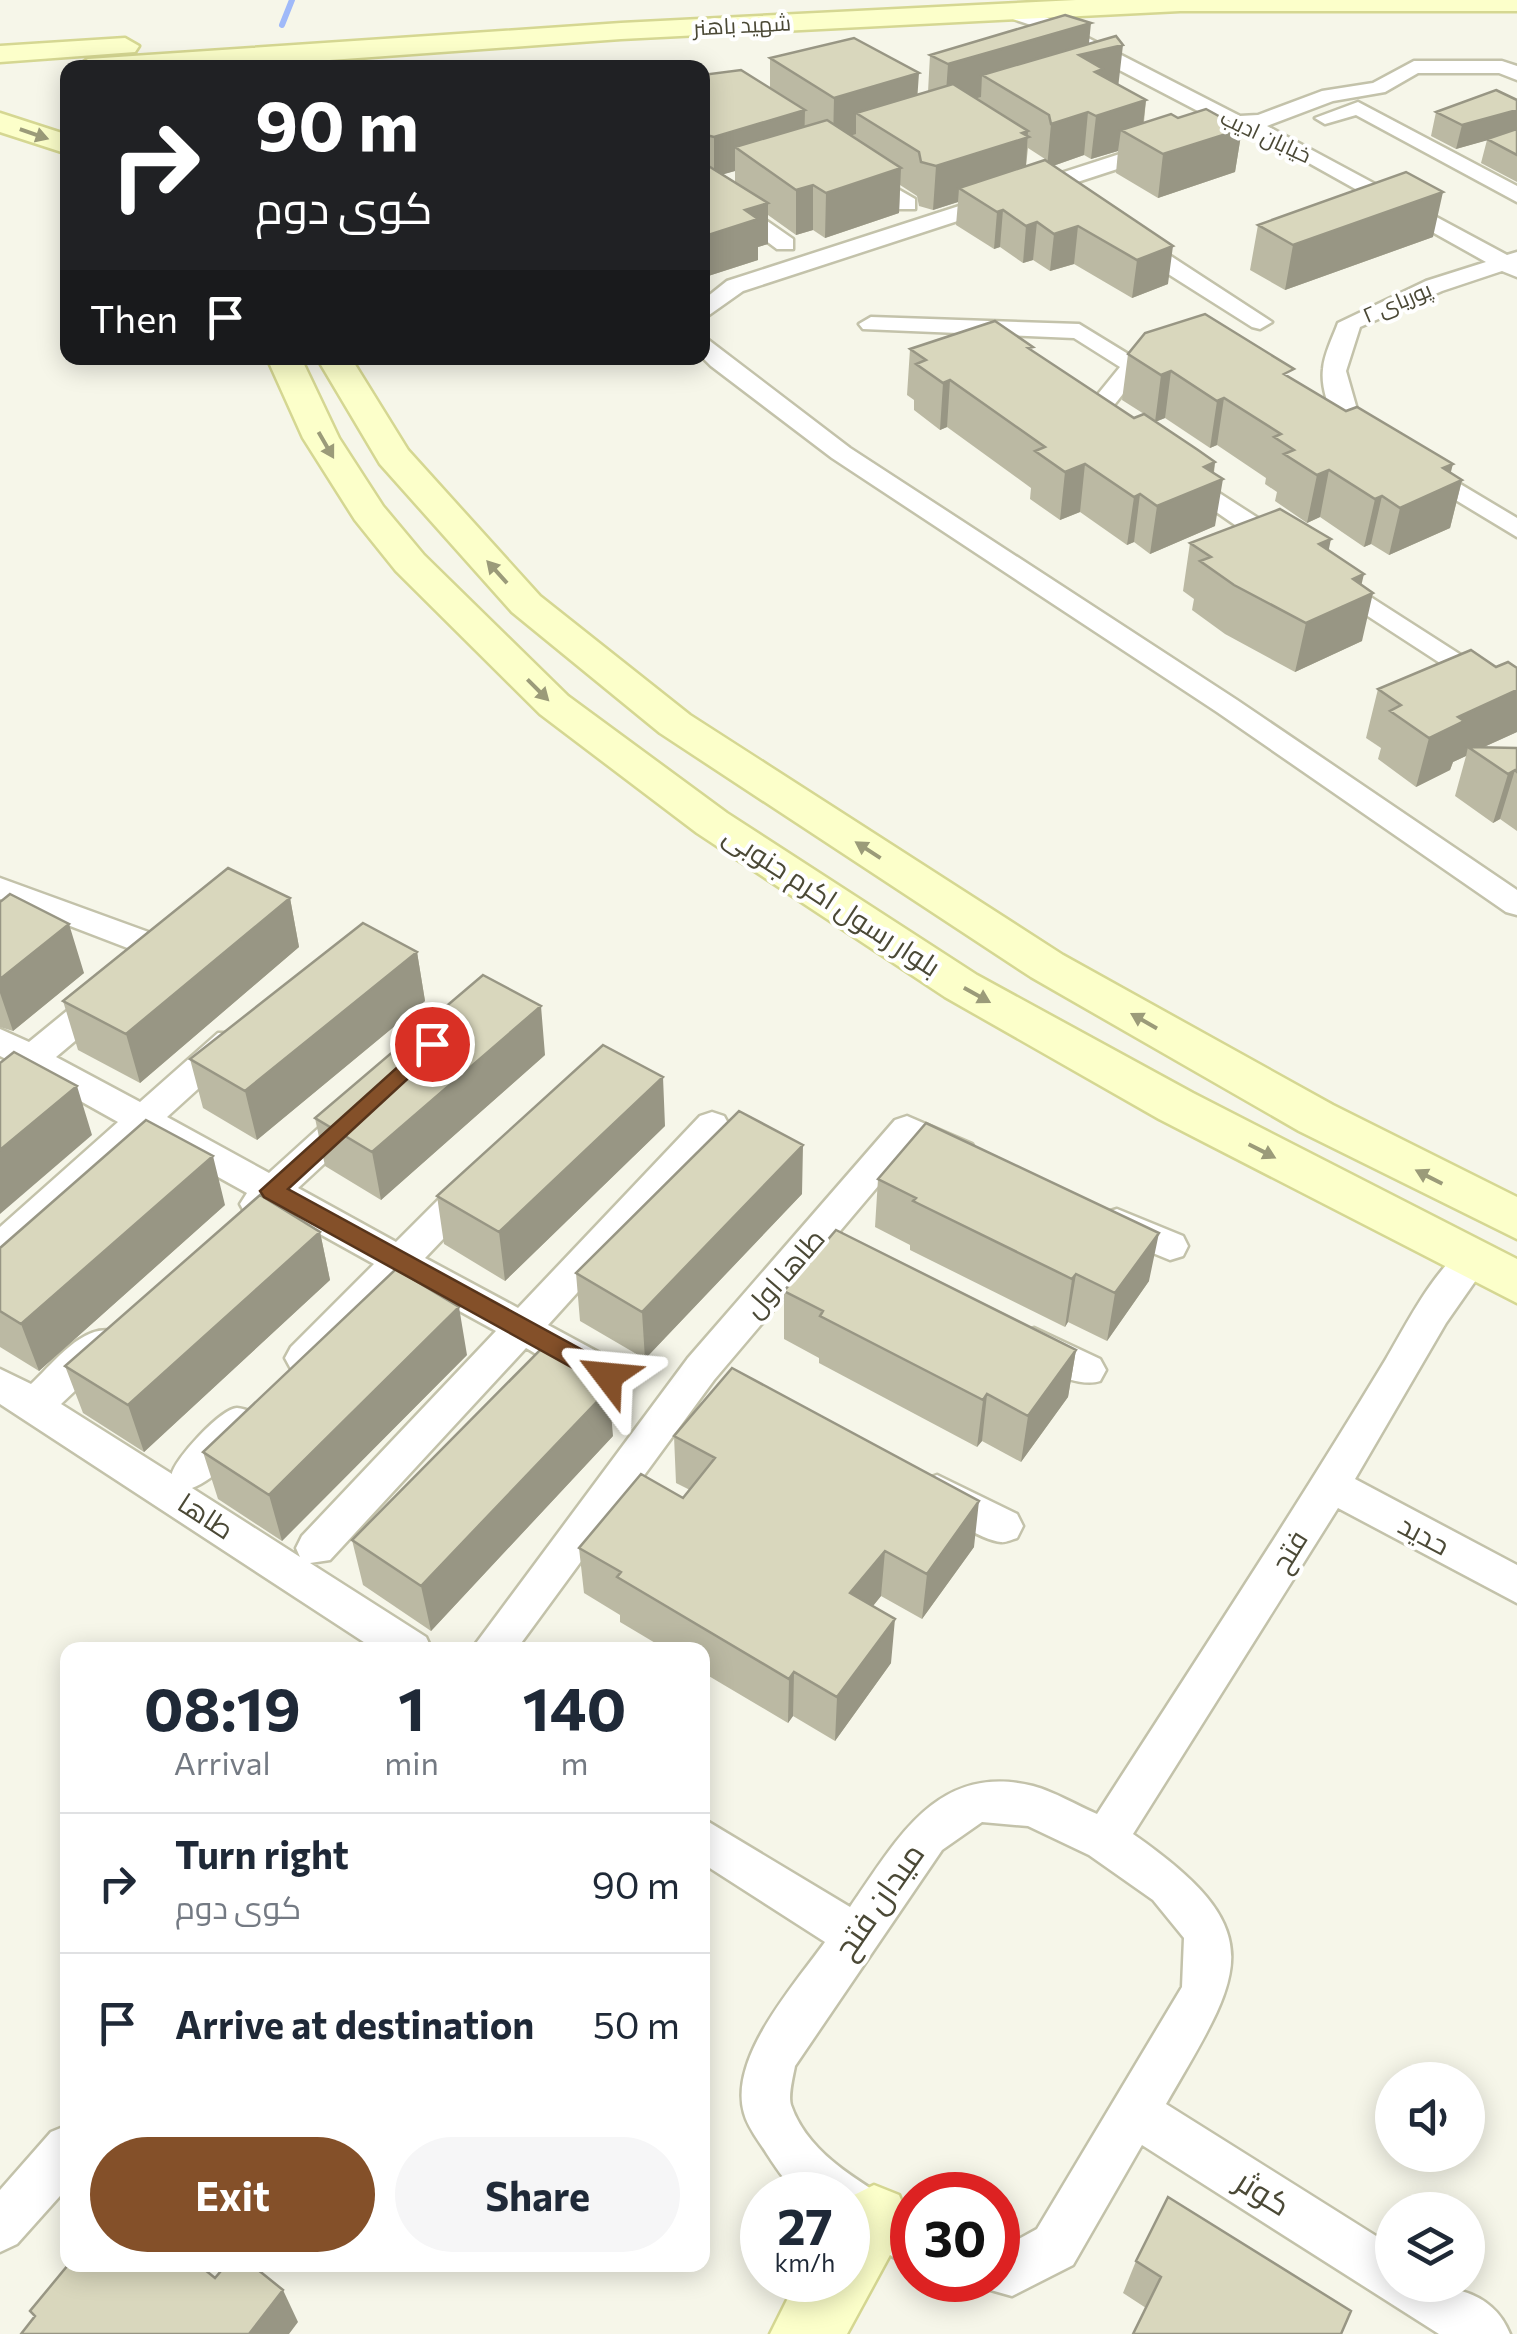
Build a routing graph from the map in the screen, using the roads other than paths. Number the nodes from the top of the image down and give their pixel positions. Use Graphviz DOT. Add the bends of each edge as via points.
graph roads {
  1 [pos="864,0"];
  2 [pos="1517,3"];
  3 [pos="1010,12"];
  4 [pos="704,27"];
  5 [pos="0,54"];
  6 [pos="208,60"];
  7 [pos="563,60"];
  8 [pos="1126,64"];
  9 [pos="60,70"];
  10 [pos="1514,70"];
  11 [pos="0,74"];
  12 [pos="1091,75"];
  13 [pos="0,122"];
  14 [pos="1237,123"];
  15 [pos="1271,134"];
  16 [pos="60,143"];
  17 [pos="1486,150"];
  18 [pos="1454,161"];
  19 [pos="845,163"];
  20 [pos="745,178"];
  21 [pos="710,186"];
  22 [pos="710,191"];
  23 [pos="1517,196"];
  24 [pos="907,204"];
  25 [pos="1112,228"];
  26 [pos="785,244"];
  27 [pos="1513,264"];
  28 [pos="710,306"];
  29 [pos="1260,322"];
  30 [pos="871,324"];
  31 [pos="710,351"];
  32 [pos="287,365"];
  33 [pos="338,365"];
  34 [pos="1517,529"];
  35 [pos="1517,704"];
  36 [pos="0,888"];
  37 [pos="1517,905"];
  38 [pos="43,906"];
  39 [pos="14,927"];
  40 [pos="260,1014"];
  41 [pos="0,1041"];
  42 [pos="32,1059"];
  43 [pos="0,1085"];
  44 [pos="387,1085"];
  45 [pos="144,1120"];
  46 [pos="712,1125"];
  47 [pos="495,1163"];
  48 [pos="994,1168"];
  49 [pos="272,1191"];
  50 [pos="1082,1207"];
  51 [pos="1517,1220"];
  52 [pos="230,1229"];
  53 [pos="816,1234"];
  54 [pos="1170,1246"];
  55 [pos="0,1248"];
  56 [pos="850,1251"];
  57 [pos="1472,1260"];
  58 [pos="401,1262"];
  59 [pos="1517,1283"];
  60 [pos="132,1317"];
  61 [pos="522,1328"];
  62 [pos="1002,1328"];
  63 [pos="1087,1370"];
  64 [pos="608,1376"];
  65 [pos="17,1395"];
  66 [pos="190,1472"];
  67 [pos="902,1474"];
  68 [pos="1331,1485"];
  69 [pos="1003,1526"];
  70 [pos="316,1548"];
  71 [pos="1517,1585"];
  72 [pos="399,1642"];
  73 [pos="499,1642"];
  74 [pos="1105,1840"];
  75 [pos="710,1843"];
  76 [pos="854,1935"];
  77 [pos="1133,2112"];
  78 [pos="60,2158"];
  79 [pos="808,2172"];
  80 [pos="0,2227"];
  81 [pos="1375,2265"];
  82 [pos="1020,2266"];
  83 [pos="825,2302"];
  84 [pos="1435,2302"];
  85 [pos="806,2334"];
  86 [pos="1485,2334"];
  1 -- 5 [label="main road, شهید باهنر"];
  2 -- 3 [label="main road, شهید باهنر" via="1180,3"];
  3 -- 4 [label="main road, شهید باهنر"];
  3 -- 8 [label="street, خیابان ادیب"];
  4 -- 6 [label="main road, شهید باهنر"];
  4 -- 7 [label="main road"];
  8 -- 12 [label="street"];
  8 -- 14 [label="street, خیابان ادیب"];
  9 -- 11 [label="main road"];
  10 -- 14 [label="street" via="1414,67 1378,88"];
  13 -- 16 [label="main road, one-way"];
  14 -- 15 [label="street, خیابان ادیب"];
  14 -- 28 [label="street" via="1055,192 735,286"];
  15 -- 18 [label="street" via="1358,108"];
  15 -- 27 [label="street, خیابان ادیب"];
  17 -- 18 [label="street"];
  18 -- 23 [label="street"];
  19 -- 24 [label="street"];
  20 -- 21 [label="street"];
  22 -- 26 [label="street"];
  25 -- 29 [label="street"];
  27 -- 34 [label="street, پوریای ۲" via="1434,286 1350,322 1334,371 1350,424"];
  30 -- 35 [label="street" via="1079,332 1134,366 1092,416"];
  31 -- 37 [label="street" via="841,453"];
  32 -- 57 [label="main road, بلوار رسول اکرم جنوبی, one-way" via="321,438 368,512 554,706 712,823 962,986"];
  51 -- 33 [label="main road, one-way" via="1316,1118 1047,966 675,724 526,604 394,456"];
  36 -- 38 [label="street"];
  38 -- 39 [label="street"];
  38 -- 42 [label="street" via="162,950"];
  40 -- 45 [label="street"];
  41 -- 42 [label="street"];
  42 -- 43 [label="street"];
  42 -- 45 [label="street"];
  44 -- 49 [label="street"];
  45 -- 49 [label="street"];
  45 -- 55 [label="street"];
  46 -- 61 [label="street"];
  47 -- 58 [label="street"];
  48 -- 53 [label="street, طاها اول" via="906,1129"];
  49 -- 52 [label="street"];
  49 -- 58 [label="street"];
  50 -- 54 [label="street"];
  53 -- 56 [label="street"];
  53 -- 73 [label="street, طاها اول" via="718,1378"];
  57 -- 59 [label="main road, بلوار رسول اکرم جنوبی"];
  57 -- 68 [label="street, فتح"];
  58 -- 61 [label="street"];
  58 -- 66 [label="street"];
  60 -- 65 [label="street"];
  61 -- 64 [label="street"];
  61 -- 70 [label="street"];
  62 -- 63 [label="street"];
  65 -- 72 [label="street, طاها"];
  67 -- 69 [label="street"];
  68 -- 71 [label="street, حدید"];
  68 -- 74 [label="street, فتح"];
  74 -- 76 [label="street, میدان فتح" via="1032,1806 976,1801 926,1835"];
  74 -- 77 [label="street, میدان فتح" via="1169,1885 1206,1931 1205,1992"];
  75 -- 76 [label="street"];
  76 -- 79 [label="street, میدان فتح" via="772,2058 766,2109"];
  77 -- 81 [label="street, کوثر"];
  77 -- 82 [label="street, میدان فتح" via="1055,2246"];
  78 -- 80 [label="street"];
  83 -- 85 [label="main road"];
  84 -- 86 [label="street"];
}
